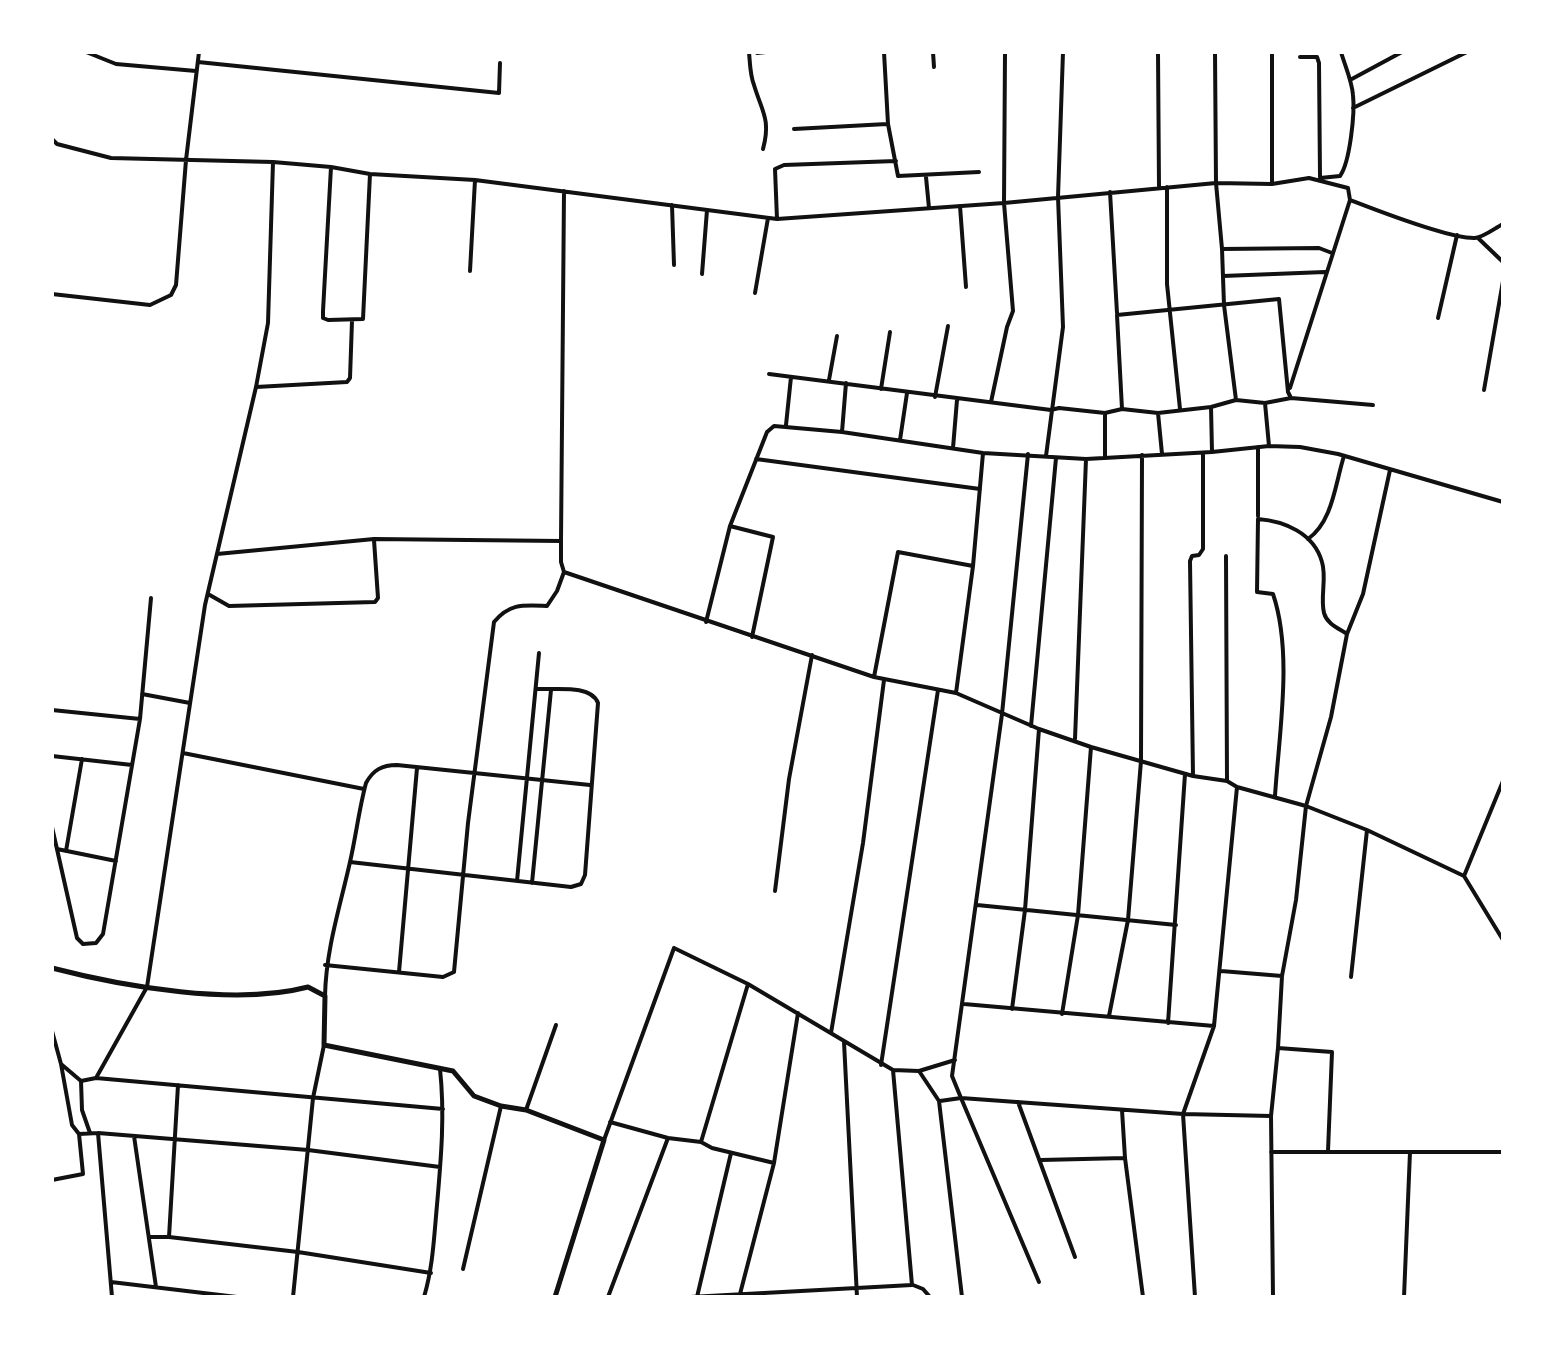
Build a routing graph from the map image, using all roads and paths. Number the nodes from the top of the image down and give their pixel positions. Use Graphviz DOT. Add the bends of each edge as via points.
graph roads {
  1 [pos="86,52"];
  2 [pos="199,52"];
  3 [pos="749,52"];
  4 [pos="766,52"];
  5 [pos="884,52"];
  6 [pos="933,52"];
  7 [pos="1005,52"];
  8 [pos="1063,52"];
  9 [pos="1158,52"];
  10 [pos="1215,52"];
  11 [pos="1272,52"];
  12 [pos="1341,52"];
  13 [pos="1402,52"];
  14 [pos="1467,52"];
  15 [pos="757,53"];
  16 [pos="1300,57"];
  17 [pos="198,62"];
  18 [pos="500,63"];
  19 [pos="934,67"];
  20 [pos="196,71"];
  21 [pos="1350,80"];
  22 [pos="1353,108"];
  23 [pos="888,124"];
  24 [pos="794,129"];
  25 [pos="52,139"];
  26 [pos="763,149"];
  27 [pos="186,160"];
  28 [pos="896,161"];
  29 [pos="273,162"];
  30 [pos="331,167"];
  31 [pos="979,172"];
  32 [pos="370,174"];
  33 [pos="926,177"];
  34 [pos="1320,179"];
  35 [pos="475,180"];
  36 [pos="1216,183"];
  37 [pos="1272,184"];
  38 [pos="1159,187"];
  39 [pos="1167,187"];
  40 [pos="564,190"];
  41 [pos="1110,192"];
  42 [pos="1058,197"];
  43 [pos="1350,200"];
  44 [pos="1004,203"];
  45 [pos="672,205"];
  46 [pos="960,206"];
  47 [pos="929,208"];
  48 [pos="707,210"];
  49 [pos="768,218"];
  50 [pos="777,219"];
  51 [pos="1503,224"];
  52 [pos="1457,235"];
  53 [pos="1478,238"];
  54 [pos="1222,249"];
  55 [pos="1332,253"];
  56 [pos="1503,262"];
  57 [pos="674,265"];
  58 [pos="470,271"];
  59 [pos="1325,272"];
  60 [pos="702,274"];
  61 [pos="1223,276"];
  62 [pos="1503,281"];
  63 [pos="966,287"];
  64 [pos="755,293"];
  65 [pos="52,294"];
  66 [pos="1224,305"];
  67 [pos="1169,309"];
  68 [pos="1117,315"];
  69 [pos="1438,318"];
  70 [pos="352,321"];
  71 [pos="948,326"];
  72 [pos="890,332"];
  73 [pos="837,336"];
  74 [pos="769,374"];
  75 [pos="791,377"];
  76 [pos="829,381"];
  77 [pos="846,383"];
  78 [pos="256,387"];
  79 [pos="881,389"];
  80 [pos="1484,390"];
  81 [pos="907,393"];
  82 [pos="1290,395"];
  83 [pos="935,397"];
  84 [pos="957,400"];
  85 [pos="1236,400"];
  86 [pos="991,402"];
  87 [pos="1265,403"];
  88 [pos="1373,405"];
  89 [pos="1211,407"];
  90 [pos="1122,409"];
  91 [pos="1180,409"];
  92 [pos="1051,410"];
  93 [pos="1105,413"];
  94 [pos="1158,413"];
  95 [pos="786,425"];
  96 [pos="842,432"];
  97 [pos="900,440"];
  98 [pos="1269,446"];
  99 [pos="1258,447"];
  100 [pos="953,448"];
  101 [pos="1212,452"];
  102 [pos="983,453"];
  103 [pos="1203,453"];
  104 [pos="1028,454"];
  105 [pos="1162,454"];
  106 [pos="1142,455"];
  107 [pos="1046,456"];
  108 [pos="1344,456"];
  109 [pos="1056,458"];
  110 [pos="1105,458"];
  111 [pos="756,459"];
  112 [pos="1086,459"];
  113 [pos="1391,469"];
  114 [pos="980,489"];
  115 [pos="1503,502"];
  116 [pos="1258,516"];
  117 [pos="730,526"];
  118 [pos="374,539"];
  119 [pos="1308,539"];
  120 [pos="561,541"];
  121 [pos="217,554"];
  122 [pos="1226,556"];
  123 [pos="973,566"];
  124 [pos="564,572"];
  125 [pos="208,594"];
  126 [pos="151,598"];
  127 [pos="706,622"];
  128 [pos="1347,634"];
  129 [pos="752,637"];
  130 [pos="539,653"];
  131 [pos="812,655"];
  132 [pos="874,677"];
  133 [pos="884,680"];
  134 [pos="537,689"];
  135 [pos="551,689"];
  136 [pos="938,690"];
  137 [pos="956,693"];
  138 [pos="142,694"];
  139 [pos="190,703"];
  140 [pos="52,710"];
  141 [pos="1002,714"];
  142 [pos="140,719"];
  143 [pos="1031,726"];
  144 [pos="1039,729"];
  145 [pos="1075,739"];
  146 [pos="1091,747"];
  147 [pos="183,753"];
  148 [pos="52,756"];
  149 [pos="82,759"];
  150 [pos="1141,761"];
  151 [pos="132,765"];
  152 [pos="417,768"];
  153 [pos="474,773"];
  154 [pos="1185,774"];
  155 [pos="1193,776"];
  156 [pos="528,779"];
  157 [pos="542,780"];
  158 [pos="1227,781"];
  159 [pos="1503,781"];
  160 [pos="590,786"];
  161 [pos="1237,787"];
  162 [pos="364,789"];
  163 [pos="1275,796"];
  164 [pos="1306,806"];
  165 [pos="1367,830"];
  166 [pos="52,831"];
  167 [pos="57,849"];
  168 [pos="66,851"];
  169 [pos="116,861"];
  170 [pos="350,862"];
  171 [pos="408,869"];
  172 [pos="463,875"];
  173 [pos="1464,876"];
  174 [pos="517,881"];
  175 [pos="532,883"];
  176 [pos="775,891"];
  177 [pos="977,905"];
  178 [pos="1025,910"];
  179 [pos="1078,915"];
  180 [pos="1128,920"];
  181 [pos="1176,925"];
  182 [pos="1503,940"];
  183 [pos="325,965"];
  184 [pos="52,968"];
  185 [pos="1221,971"];
  186 [pos="399,972"];
  187 [pos="1282,976"];
  188 [pos="1351,977"];
  189 [pos="748,984"];
  190 [pos="147,987"];
  191 [pos="325,996"];
  192 [pos="964,1004"];
  193 [pos="1012,1009"];
  194 [pos="798,1013"];
  195 [pos="1062,1014"];
  196 [pos="1109,1016"];
  197 [pos="1168,1023"];
  198 [pos="556,1025"];
  199 [pos="1214,1026"];
  200 [pos="52,1031"];
  201 [pos="831,1034"];
  202 [pos="844,1042"];
  203 [pos="324,1045"];
  204 [pos="1278,1048"];
  205 [pos="955,1060"];
  206 [pos="61,1064"];
  207 [pos="881,1065"];
  208 [pos="440,1069"];
  209 [pos="893,1070"];
  210 [pos="919,1071"];
  211 [pos="96,1078"];
  212 [pos="81,1081"];
  213 [pos="178,1085"];
  214 [pos="313,1098"];
  215 [pos="961,1098"];
  216 [pos="939,1101"];
  217 [pos="1018,1102"];
  218 [pos="501,1106"];
  219 [pos="443,1109"];
  220 [pos="526,1110"];
  221 [pos="1122,1110"];
  222 [pos="1183,1114"];
  223 [pos="1271,1116"];
  224 [pos="610,1122"];
  225 [pos="90,1133"];
  226 [pos="98,1133"];
  227 [pos="79,1134"];
  228 [pos="134,1136"];
  229 [pos="668,1138"];
  230 [pos="175,1140"];
  231 [pos="604,1140"];
  232 [pos="701,1142"];
  233 [pos="308,1150"];
  234 [pos="1328,1151"];
  235 [pos="1271,1152"];
  236 [pos="1410,1152"];
  237 [pos="1503,1152"];
  238 [pos="731,1153"];
  239 [pos="1125,1158"];
  240 [pos="1041,1160"];
  241 [pos="774,1163"];
  242 [pos="440,1167"];
  243 [pos="52,1180"];
  244 [pos="149,1237"];
  245 [pos="169,1237"];
  246 [pos="298,1252"];
  247 [pos="1075,1257"];
  248 [pos="463,1269"];
  249 [pos="431,1273"];
  250 [pos="111,1282"];
  251 [pos="1039,1282"];
  252 [pos="912,1285"];
  253 [pos="156,1287"];
  254 [pos="857,1288"];
  255 [pos="740,1294"];
  256 [pos="112,1297"];
  257 [pos="237,1297"];
  258 [pos="293,1297"];
  259 [pos="424,1297"];
  260 [pos="555,1297"];
  261 [pos="608,1297"];
  262 [pos="690,1297"];
  263 [pos="697,1297"];
  264 [pos="707,1297"];
  265 [pos="857,1297"];
  266 [pos="930,1297"];
  267 [pos="962,1297"];
  268 [pos="1143,1297"];
  269 [pos="1195,1297"];
  270 [pos="1273,1297"];
  271 [pos="1404,1297"];
  1 -- 20 [label="street" via="116,64"];
  2 -- 17 [label="street"];
  3 -- 26 [label="street" via="768,131"];
  4 -- 15 [label="street"];
  5 -- 23 [label="street"];
  6 -- 19 [label="street"];
  7 -- 44 [label="street"];
  8 -- 42 [label="street"];
  9 -- 38 [label="street"];
  10 -- 36 [label="street"];
  11 -- 37 [label="street"];
  12 -- 21 [label="street"];
  13 -- 21 [label="street"];
  14 -- 22 [label="street"];
  16 -- 34 [label="street" via="1317,57 1319,63"];
  17 -- 18 [label="street" via="499,93"];
  17 -- 20 [label="street"];
  20 -- 27 [label="street"];
  21 -- 22 [label="street"];
  22 -- 34 [label="street" via="1344,171 1336,178"];
  23 -- 24 [label="street"];
  23 -- 28 [label="street"];
  25 -- 27 [label="street" via="111,158"];
  27 -- 29 [label="street"];
  27 -- 65 [label="street" via="171,295 150,305"];
  28 -- 33 [label="street" via="898,176"];
  28 -- 50 [label="street" via="775,169"];
  29 -- 30 [label="street"];
  29 -- 78 [label="street" via="268,323"];
  30 -- 32 [label="street"];
  30 -- 70 [label="street" via="323,318"];
  31 -- 33 [label="street"];
  32 -- 35 [label="street"];
  32 -- 70 [label="street" via="365,309 363,319"];
  33 -- 47 [label="street"];
  34 -- 37 [label="street"];
  34 -- 43 [label="street" via="1348,188"];
  35 -- 40 [label="street"];
  35 -- 58 [label="street"];
  36 -- 37 [label="street"];
  36 -- 39 [label="street"];
  36 -- 54 [label="street"];
  38 -- 39 [label="street"];
  38 -- 41 [label="street"];
  39 -- 67 [label="street"];
  40 -- 45 [label="street"];
  40 -- 120 [label="street"];
  41 -- 42 [label="street"];
  41 -- 68 [label="street"];
  42 -- 44 [label="street"];
  42 -- 92 [label="street" via="1063,327"];
  43 -- 52 [label="street"];
  43 -- 55 [label="street"];
  44 -- 46 [label="street"];
  44 -- 86 [label="street" via="1013,311"];
  45 -- 48 [label="street"];
  45 -- 57 [label="street"];
  46 -- 47 [label="street"];
  46 -- 63 [label="street"];
  47 -- 50 [label="street"];
  48 -- 49 [label="street"];
  48 -- 60 [label="street"];
  49 -- 50 [label="street"];
  49 -- 64 [label="street"];
  51 -- 53 [label="street"];
  52 -- 53 [label="street"];
  52 -- 69 [label="street"];
  53 -- 56 [label="street"];
  54 -- 55 [label="street" via="1319,248"];
  54 -- 61 [label="street"];
  55 -- 59 [label="street"];
  59 -- 61 [label="street"];
  59 -- 82 [label="street"];
  61 -- 66 [label="street"];
  62 -- 80 [label="street"];
  66 -- 67 [label="street"];
  66 -- 82 [label="street" via="1279,299"];
  66 -- 85 [label="street"];
  67 -- 68 [label="street"];
  67 -- 91 [label="street"];
  68 -- 90 [label="street"];
  70 -- 78 [label="street" via="347,382"];
  71 -- 83 [label="street"];
  72 -- 79 [label="street"];
  73 -- 76 [label="street"];
  74 -- 75 [label="street"];
  75 -- 76 [label="street"];
  75 -- 95 [label="street"];
  76 -- 77 [label="street"];
  77 -- 79 [label="street"];
  77 -- 96 [label="street"];
  78 -- 121 [label="street"];
  79 -- 81 [label="street"];
  81 -- 83 [label="street"];
  81 -- 97 [label="street"];
  82 -- 87 [label="street"];
  82 -- 88 [label="street"];
  83 -- 84 [label="street"];
  84 -- 86 [label="street"];
  84 -- 100 [label="street"];
  85 -- 87 [label="street"];
  85 -- 89 [label="street"];
  86 -- 92 [label="street"];
  87 -- 98 [label="street"];
  89 -- 91 [label="street"];
  89 -- 101 [label="street"];
  90 -- 93 [label="street"];
  90 -- 94 [label="street"];
  91 -- 94 [label="street"];
  92 -- 93 [label="street"];
  92 -- 107 [label="street"];
  93 -- 110 [label="street"];
  94 -- 105 [label="street"];
  95 -- 96 [label="street"];
  95 -- 111 [label="street" via="767,432"];
  96 -- 97 [label="street"];
  97 -- 100 [label="street"];
  98 -- 99 [label="street"];
  98 -- 108 [label="street"];
  99 -- 101 [label="street"];
  99 -- 116 [label="street"];
  100 -- 102 [label="street"];
  101 -- 103 [label="street"];
  102 -- 104 [label="street"];
  102 -- 114 [label="street"];
  103 -- 105 [label="street"];
  103 -- 155 [label="street" via="1203,549 1190,558"];
  104 -- 107 [label="street"];
  104 -- 141 [label="street"];
  105 -- 106 [label="street"];
  106 -- 110 [label="street"];
  106 -- 150 [label="street"];
  107 -- 109 [label="street"];
  108 -- 113 [label="street"];
  108 -- 119 [label="street" via="1327,518"];
  109 -- 112 [label="street"];
  109 -- 143 [label="street"];
  110 -- 112 [label="street"];
  111 -- 114 [label="street"];
  111 -- 117 [label="street"];
  112 -- 145 [label="street"];
  113 -- 115 [label="street"];
  113 -- 128 [label="street" via="1363,594"];
  114 -- 123 [label="street"];
  117 -- 127 [label="street"];
  117 -- 129 [label="street" via="773,537"];
  118 -- 120 [label="street"];
  118 -- 121 [label="street"];
  118 -- 125 [label="street" via="375,602 229,606"];
  119 -- 128 [label="street" via="1322,561 1324,613"];
  119 -- 163 [label="street" via="1281,521 1258,519 1257,592 1273,594 1284,643"];
  120 -- 124 [label="street"];
  121 -- 125 [label="street"];
  122 -- 158 [label="street"];
  123 -- 132 [label="street" via="898,552"];
  123 -- 137 [label="street"];
  124 -- 127 [label="street"];
  124 -- 153 [label="street" via="547,606 520,605 504,610 494,622"];
  125 -- 139 [label="street"];
  126 -- 138 [label="street"];
  127 -- 129 [label="street"];
  128 -- 164 [label="street"];
  129 -- 131 [label="street"];
  130 -- 134 [label="street"];
  131 -- 132 [label="street"];
  131 -- 176 [label="street"];
  132 -- 133 [label="street"];
  133 -- 136 [label="street"];
  133 -- 201 [label="street"];
  134 -- 135 [label="street"];
  134 -- 156 [label="street"];
  135 -- 157 [label="street"];
  135 -- 160 [label="street" via="587,691 597,700"];
  136 -- 137 [label="street"];
  136 -- 207 [label="street"];
  137 -- 141 [label="street"];
  138 -- 139 [label="street"];
  138 -- 142 [label="street"];
  139 -- 147 [label="street"];
  140 -- 142 [label="street"];
  141 -- 143 [label="street"];
  141 -- 177 [label="street"];
  142 -- 151 [label="street"];
  143 -- 144 [label="street"];
  144 -- 145 [label="street"];
  144 -- 178 [label="street"];
  145 -- 146 [label="street"];
  146 -- 150 [label="street"];
  146 -- 179 [label="street"];
  147 -- 162 [label="street"];
  147 -- 190 [label="street"];
  148 -- 149 [label="street"];
  149 -- 151 [label="street"];
  149 -- 168 [label="street"];
  150 -- 154 [label="street"];
  150 -- 180 [label="street"];
  151 -- 169 [label="street"];
  152 -- 153 [label="street"];
  152 -- 162 [label="street" via="384,766"];
  152 -- 171 [label="street"];
  153 -- 156 [label="street"];
  153 -- 172 [label="street"];
  154 -- 155 [label="street"];
  154 -- 181 [label="street"];
  155 -- 158 [label="street"];
  156 -- 157 [label="street"];
  156 -- 174 [label="street"];
  157 -- 160 [label="street"];
  157 -- 175 [label="street"];
  158 -- 161 [label="street"];
  159 -- 173 [label="street"];
  160 -- 175 [label="street" via="583,882 575,887"];
  161 -- 163 [label="street"];
  161 -- 185 [label="street"];
  162 -- 170 [label="street"];
  163 -- 164 [label="street"];
  164 -- 165 [label="street"];
  164 -- 187 [label="street"];
  165 -- 173 [label="street"];
  165 -- 188 [label="street"];
  166 -- 167 [label="street"];
  167 -- 168 [label="street"];
  167 -- 169 [label="street" via="77,938 83,944 96,943 103,934"];
  168 -- 169 [label="street"];
  170 -- 171 [label="street"];
  170 -- 183 [label="street"];
  171 -- 172 [label="street"];
  171 -- 186 [label="street"];
  172 -- 174 [label="street"];
  172 -- 186 [label="street" via="454,972 443,977"];
  173 -- 182 [label="street"];
  174 -- 175 [label="street"];
  177 -- 178 [label="street"];
  177 -- 192 [label="street"];
  178 -- 179 [label="street"];
  178 -- 193 [label="street"];
  179 -- 180 [label="street"];
  179 -- 195 [label="street"];
  180 -- 181 [label="street"];
  180 -- 196 [label="street"];
  181 -- 197 [label="street"];
  183 -- 186 [label="street"];
  183 -- 191 [label="street"];
  184 -- 190 [label="street"];
  185 -- 187 [label="street"];
  185 -- 199 [label="street"];
  187 -- 204 [label="street"];
  189 -- 194 [label="street"];
  189 -- 224 [label="street" via="674,948"];
  189 -- 232 [label="street"];
  190 -- 191 [label="street" via="240,995 308,987"];
  190 -- 211 [label="street"];
  191 -- 203 [label="street"];
  192 -- 193 [label="street"];
  192 -- 205 [label="street"];
  193 -- 195 [label="street"];
  194 -- 201 [label="street"];
  194 -- 241 [label="street"];
  195 -- 196 [label="street"];
  196 -- 197 [label="street"];
  197 -- 199 [label="street"];
  198 -- 220 [label="street"];
  199 -- 222 [label="street"];
  200 -- 206 [label="street"];
  201 -- 202 [label="street"];
  202 -- 207 [label="street"];
  202 -- 254 [label="street"];
  203 -- 208 [label="street"];
  203 -- 214 [label="street"];
  204 -- 223 [label="street"];
  204 -- 234 [label="street" via="1332,1052"];
  205 -- 210 [label="street"];
  205 -- 215 [label="street" via="952,1076"];
  206 -- 212 [label="street"];
  206 -- 227 [label="street" via="72,1125"];
  207 -- 209 [label="street"];
  208 -- 218 [label="street" via="458,1074 469,1093"];
  208 -- 219 [label="street"];
  209 -- 210 [label="street"];
  209 -- 252 [label="street"];
  210 -- 216 [label="street"];
  211 -- 212 [label="street"];
  211 -- 213 [label="street"];
  212 -- 225 [label="street"];
  213 -- 214 [label="street"];
  213 -- 230 [label="street"];
  214 -- 219 [label="street"];
  214 -- 233 [label="street"];
  215 -- 216 [label="street"];
  215 -- 217 [label="street"];
  215 -- 251 [label="street"];
  216 -- 267 [label="street"];
  217 -- 221 [label="street"];
  217 -- 240 [label="street"];
  218 -- 220 [label="street"];
  218 -- 248 [label="street"];
  219 -- 242 [label="street"];
  220 -- 231 [label="street"];
  221 -- 222 [label="street"];
  221 -- 239 [label="street"];
  222 -- 223 [label="street"];
  222 -- 269 [label="street"];
  223 -- 235 [label="street"];
  224 -- 229 [label="street"];
  224 -- 231 [label="street"];
  225 -- 226 [label="street"];
  225 -- 227 [label="street"];
  226 -- 228 [label="street"];
  226 -- 250 [label="street"];
  227 -- 243 [label="street" via="83,1174"];
  228 -- 230 [label="street"];
  228 -- 244 [label="street"];
  229 -- 232 [label="street"];
  229 -- 261 [label="street"];
  230 -- 233 [label="street"];
  230 -- 245 [label="street"];
  231 -- 260 [label="street"];
  232 -- 238 [label="street"];
  233 -- 242 [label="street"];
  233 -- 246 [label="street"];
  234 -- 235 [label="street"];
  234 -- 236 [label="street"];
  235 -- 270 [label="street"];
  236 -- 237 [label="street"];
  236 -- 271 [label="street"];
  238 -- 241 [label="street"];
  238 -- 263 [label="street"];
  239 -- 240 [label="street"];
  239 -- 268 [label="street"];
  240 -- 247 [label="street"];
  241 -- 255 [label="street"];
  242 -- 249 [label="street"];
  244 -- 245 [label="street"];
  244 -- 253 [label="street"];
  245 -- 246 [label="street"];
  246 -- 249 [label="street"];
  246 -- 258 [label="street"];
  249 -- 259 [label="street"];
  250 -- 253 [label="street"];
  250 -- 256 [label="street"];
  252 -- 254 [label="street"];
  252 -- 266 [label="street"];
  253 -- 257 [label="street"];
  254 -- 255 [label="street"];
  254 -- 265 [label="street"];
  255 -- 264 [label="street"];
  262 -- 263 [label="street"];
  263 -- 264 [label="street"];
}
